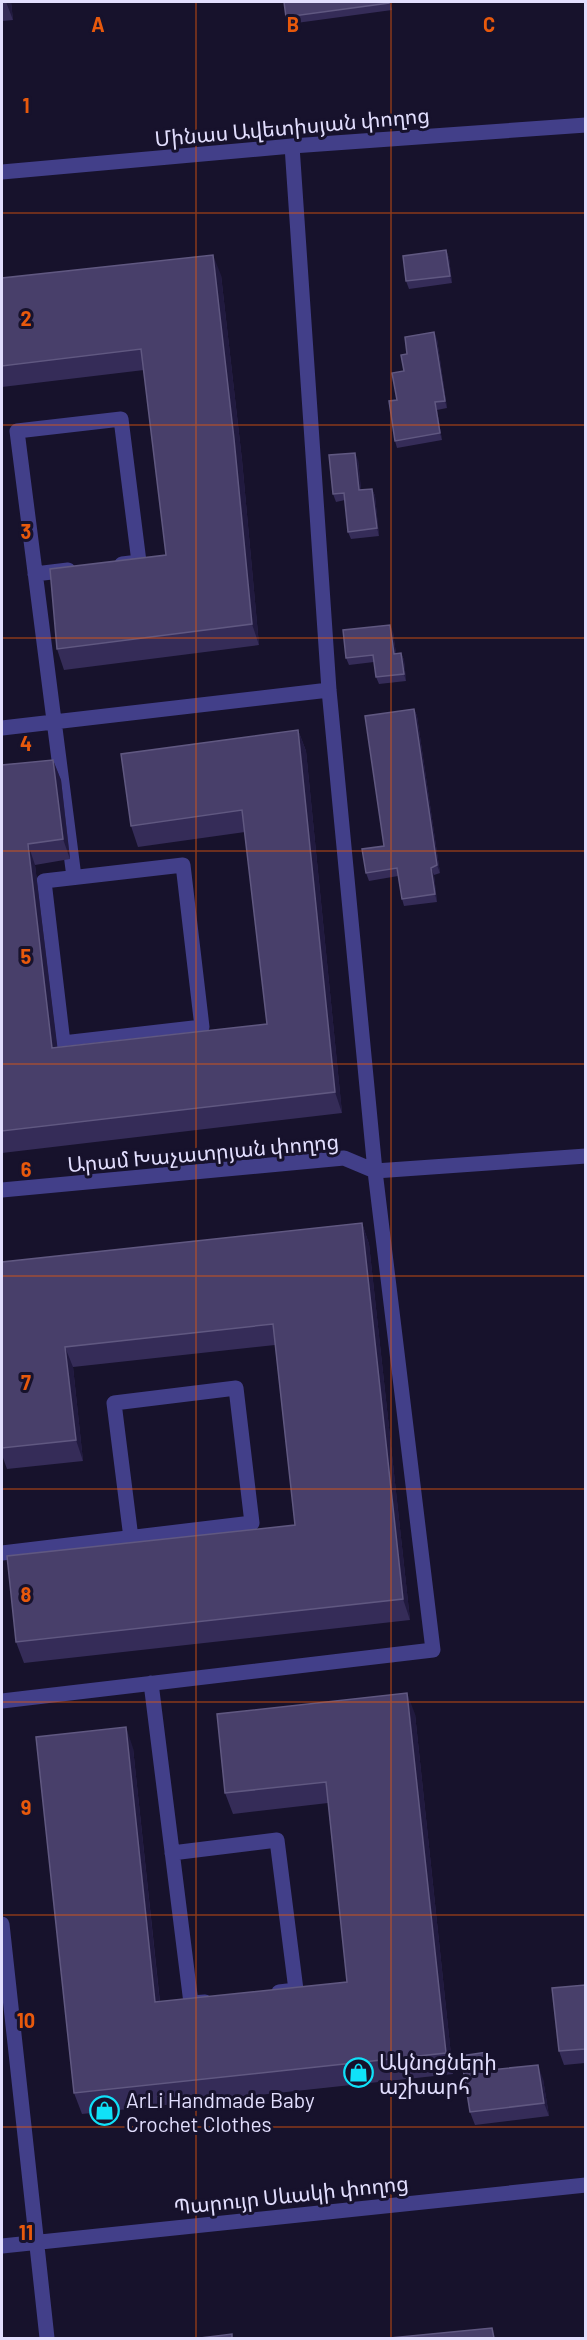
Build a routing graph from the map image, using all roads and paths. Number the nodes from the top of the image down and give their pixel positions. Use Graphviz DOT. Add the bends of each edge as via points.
graph roads {
  1 [pos="585,125"];
  2 [pos="292,146"];
  3 [pos="2,172"];
  4 [pos="104,566"];
  5 [pos="81,569"];
  6 [pos="35,574"];
  7 [pos="328,690"];
  8 [pos="55,722"];
  9 [pos="2,728"];
  10 [pos="74,877"];
  11 [pos="585,1156"];
  12 [pos="375,1171"];
  13 [pos="2,1190"];
  14 [pos="131,1538"];
  15 [pos="2,1553"];
  16 [pos="151,1683"];
  17 [pos="2,1701"];
  18 [pos="172,1853"];
  19 [pos="2,1924"];
  20 [pos="261,1995"];
  21 [pos="214,2001"];
  22 [pos="585,2185"];
  23 [pos="36,2242"];
  24 [pos="2,2246"];
  25 [pos="47,2338"];
  1 -- 2 [label="street, Մինաս Ավետիսյան փողոց"];
  2 -- 3 [label="street, Մինաս Ավետիսյան փողոց"];
  2 -- 7 [label="street"];
  4 -- 6 [label="street" via="139,562 122,419 17,431"];
  5 -- 6 [label="street"];
  6 -- 8 [label="street"];
  7 -- 8 [label="street"];
  7 -- 12 [label="street"];
  8 -- 9 [label="street"];
  8 -- 10 [label="street"];
  10 -- 10 [label="street" via="44,882 63,1043 202,1027 183,865"];
  11 -- 12 [label="street, Արամ Խաչատրյան փողոց"];
  12 -- 13 [label="street, Արամ Խաչատրյան փողոց" via="344,1158"];
  12 -- 16 [label="street" via="432,1650"];
  14 -- 14 [label="street" via="252,1523 236,1388 114,1403"];
  14 -- 15 [label="street"];
  16 -- 17 [label="street"];
  16 -- 18 [label="street"];
  18 -- 20 [label="street" via="277,1840 296,1990"];
  18 -- 21 [label="street" via="191,2004"];
  19 -- 23 [label="street"];
  22 -- 23 [label="street, Պարույր Սևակի փողոց"];
  23 -- 24 [label="street, Պարույր Սևակի փողոց"];
  23 -- 25 [label="street"];
}
